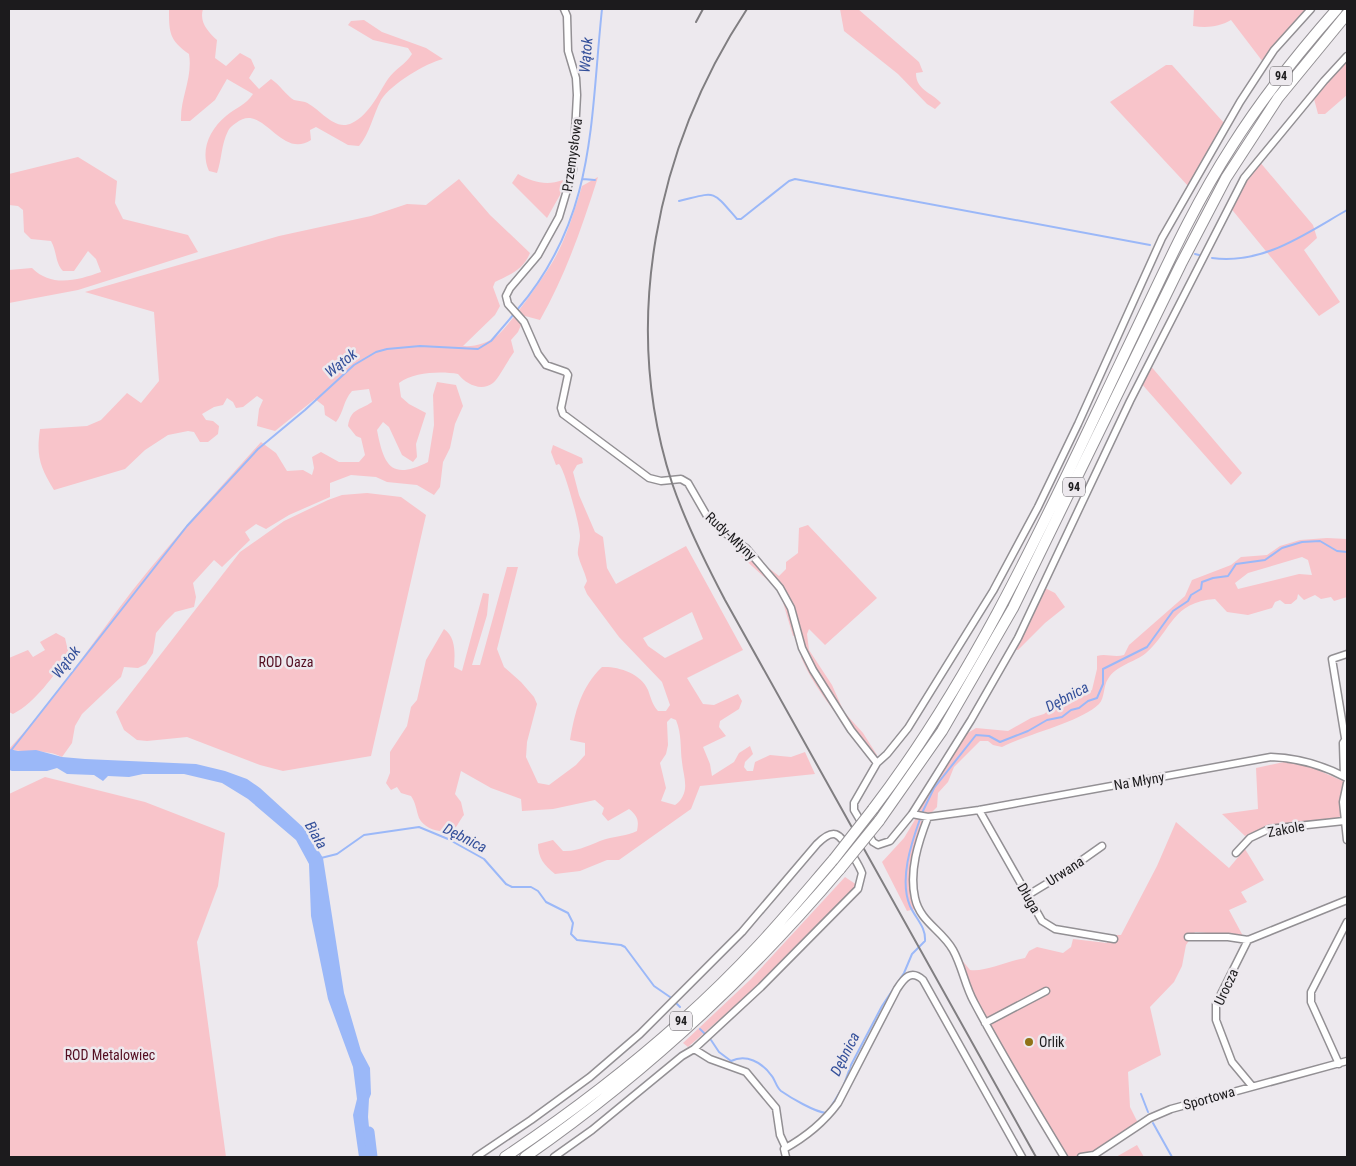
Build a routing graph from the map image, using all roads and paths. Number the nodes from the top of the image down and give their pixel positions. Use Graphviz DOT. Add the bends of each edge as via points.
graph roads {
  1 [pos="564,9"];
  2 [pos="1311,9"];
  3 [pos="1337,9"];
  4 [pos="1347,14"];
  5 [pos="1347,56"];
  6 [pos="532,337"];
  7 [pos="1347,654"];
  8 [pos="1346,737"];
  9 [pos="877,763"];
  10 [pos="1346,779"];
  11 [pos="979,810"];
  12 [pos="912,814"];
  13 [pos="928,817"];
  14 [pos="1344,821"];
  15 [pos="1347,840"];
  16 [pos="1102,846"];
  17 [pos="1236,853"];
  18 [pos="1028,895"];
  19 [pos="1347,900"];
  20 [pos="1347,922"];
  21 [pos="1188,937"];
  22 [pos="1114,939"];
  23 [pos="1248,940"];
  24 [pos="1046,990"];
  25 [pos="986,1023"];
  26 [pos="694,1049"];
  27 [pos="1347,1061"];
  28 [pos="1338,1064"];
  29 [pos="1252,1086"];
  30 [pos="786,1148"];
  31 [pos="476,1157"];
  32 [pos="505,1157"];
  33 [pos="524,1157"];
  34 [pos="554,1157"];
  35 [pos="786,1157"];
  36 [pos="1022,1157"];
  37 [pos="1064,1157"];
  38 [pos="1081,1157"];
  1 -- 6 [label="street, Przemysłowa" via="577,95 572,170 558,217 538,255 506,296 508,304"];
  2 -- 9 [label="street" via="1274,50 1240,102 1159,243 1078,424 993,590 908,728"];
  3 -- 32 [label="main road, 94, bridge" via="1277,81 1214,176 989,629 954,689 873,810 758,946 690,1012 576,1108"];
  4 -- 33 [label="main road, 94, bridge" via="1278,98 1226,178 1013,608 946,724 879,821 771,948 692,1025 611,1095"];
  5 -- 12 [label="street" via="1244,178 1125,410 1018,638"];
  6 -- 9 [label="street, Rudy-Młyny" via="546,365 568,375 561,408 563,414 649,478 684,481 707,516 732,540 746,548 766,570 791,608 802,648 817,678"];
  7 -- 8 [label="street" via="1332,659"];
  8 -- 10 [label="street" via="1342,743"];
  9 -- 12 [label="street" via="854,803 854,810 873,842 878,845 890,841"];
  10 -- 11 [label="street, Na Młyny" via="1300,760 1271,757"];
  10 -- 14 [label="street"];
  11 -- 13 [label="street, Na Młyny"];
  11 -- 18 [label="street, Długa"];
  12 -- 13 [label="street"];
  13 -- 25 [label="street" via="913,871 915,899 927,923 946,939 954,951 963,979"];
  14 -- 15 [label="street"];
  14 -- 17 [label="street, Zakole" via="1269,829 1250,838"];
  16 -- 18 [label="street, Urwana"];
  18 -- 22 [label="street, Długa" via="1042,921 1055,929"];
  19 -- 23 [label="street"];
  20 -- 28 [label="street" via="1311,992 1311,1002"];
  21 -- 23 [label="street"];
  23 -- 29 [label="street, Urocza" via="1214,1014 1232,1062"];
  24 -- 25 [label="street"];
  25 -- 37 [label="street"];
  26 -- 30 [label="street" via="710,1059 746,1072 776,1108 780,1135"];
  26 -- 31 [label="street" via="858,889 862,881 860,867 839,835 826,835 817,844 742,932 640,1034 590,1077"];
  26 -- 34 [label="street"];
  27 -- 28 [label="street, Sportowa"];
  28 -- 29 [label="street, Sportowa"];
  29 -- 38 [label="street, Sportowa" via="1188,1103 1150,1118 1094,1155"];
  30 -- 35 [label="street" via="783,1152"];
  30 -- 36 [label="street" via="834,1108 897,989 911,974 922,980"];
}
